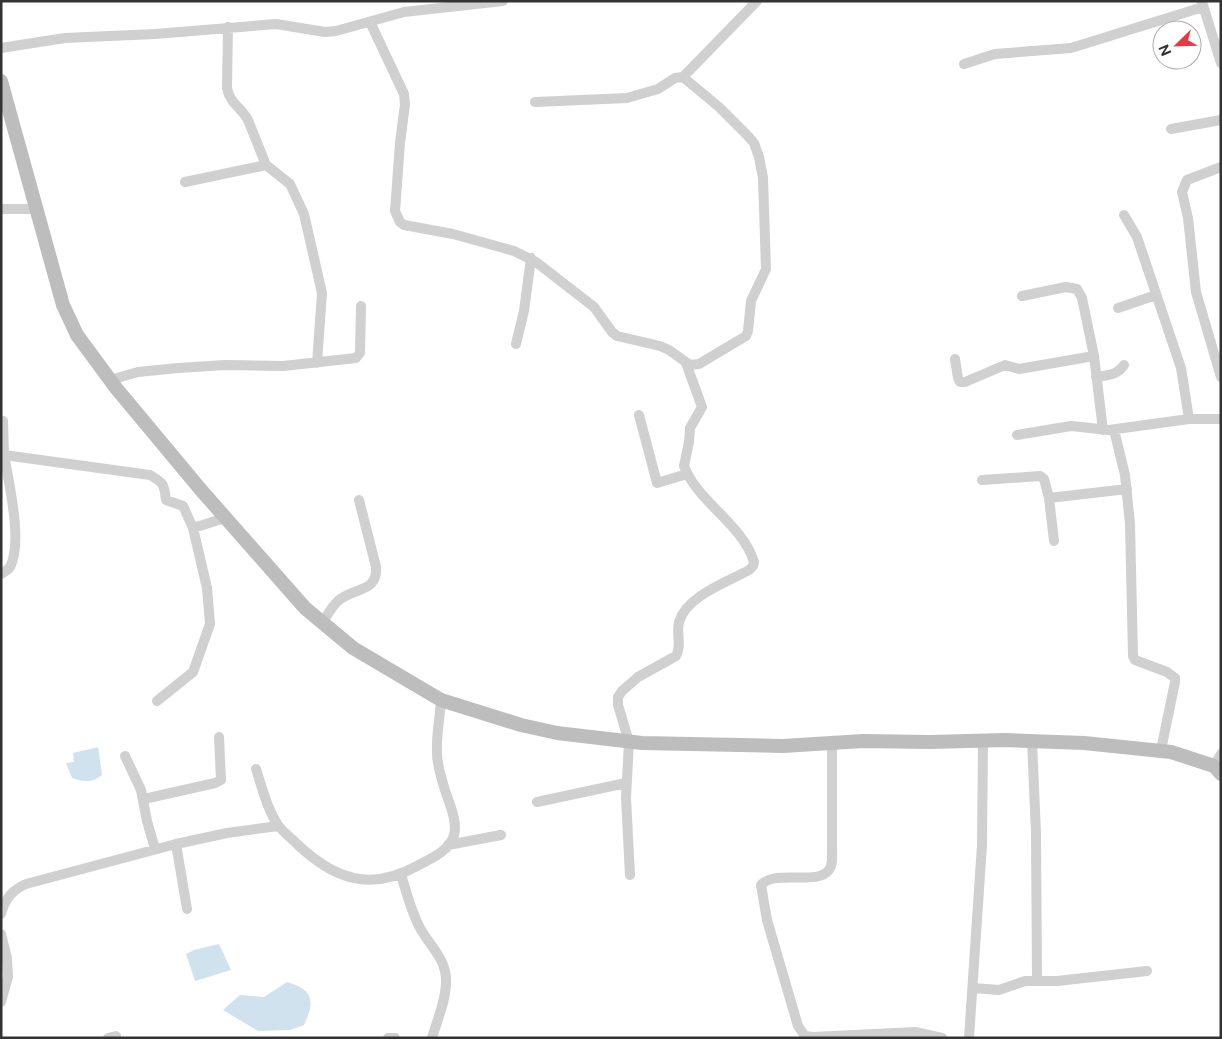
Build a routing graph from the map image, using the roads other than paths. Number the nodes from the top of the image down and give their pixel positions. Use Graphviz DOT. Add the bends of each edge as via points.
graph roads {
  1 [pos="504,1"];
  2 [pos="757,1"];
  3 [pos="1202,4"];
  4 [pos="370,22"];
  5 [pos="228,27"];
  6 [pos="1,48"];
  7 [pos="1221,63"];
  8 [pos="964,64"];
  9 [pos="683,77"];
  10 [pos="1,81"];
  11 [pos="535,102"];
  12 [pos="1221,120"];
  13 [pos="1171,129"];
  14 [pos="266,165"];
  15 [pos="1221,167"];
  16 [pos="185,182"];
  17 [pos="1,209"];
  18 [pos="36,209"];
  19 [pos="1124,215"];
  20 [pos="531,258"];
  21 [pos="1156,295"];
  22 [pos="1022,296"];
  23 [pos="361,306"];
  24 [pos="1118,308"];
  25 [pos="516,344"];
  26 [pos="1094,356"];
  27 [pos="955,359"];
  28 [pos="317,363"];
  29 [pos="686,363"];
  30 [pos="1124,365"];
  31 [pos="1096,377"];
  32 [pos="1221,377"];
  33 [pos="110,380"];
  34 [pos="639,415"];
  35 [pos="1190,419"];
  36 [pos="1221,419"];
  37 [pos="3,421"];
  38 [pos="1103,430"];
  39 [pos="1114,430"];
  40 [pos="1017,435"];
  41 [pos="4,455"];
  42 [pos="687,474"];
  43 [pos="982,480"];
  44 [pos="1127,489"];
  45 [pos="1049,498"];
  46 [pos="359,500"];
  47 [pos="225,518"];
  48 [pos="193,528"];
  49 [pos="1054,541"];
  50 [pos="1,574"];
  51 [pos="322,623"];
  52 [pos="441,700"];
  53 [pos="157,701"];
  54 [pos="219,737"];
  55 [pos="983,740"];
  56 [pos="1032,741"];
  57 [pos="629,742"];
  58 [pos="832,744"];
  59 [pos="1162,750"];
  60 [pos="125,756"];
  61 [pos="1218,765"];
  62 [pos="256,769"];
  63 [pos="626,783"];
  64 [pos="144,799"];
  65 [pos="537,802"];
  66 [pos="278,826"];
  67 [pos="501,834"];
  68 [pos="176,844"];
  69 [pos="448,846"];
  70 [pos="155,849"];
  71 [pos="401,874"];
  72 [pos="630,875"];
  73 [pos="187,909"];
  74 [pos="1,914"];
  75 [pos="1,934"];
  76 [pos="1147,971"];
  77 [pos="1037,981"];
  78 [pos="973,988"];
  79 [pos="1,1002"];
  80 [pos="802,1035"];
  81 [pos="388,1038"];
  82 [pos="395,1038"];
  83 [pos="432,1038"];
  84 [pos="942,1038"];
  85 [pos="969,1038"];
  1 -- 4 [label="street" via="404,12"];
  2 -- 9 [label="street"];
  3 -- 7 [label="street"];
  3 -- 8 [label="street" via="1071,48 995,54"];
  4 -- 5 [label="street" via="325,32 276,24"];
  4 -- 20 [label="street" via="404,94 395,211 400,222"];
  5 -- 6 [label="street" via="65,38"];
  5 -- 14 [label="street" via="228,96 248,120"];
  9 -- 11 [label="street" via="627,98"];
  9 -- 29 [label="street" via="719,107 754,143 763,178 766,260 764,275 751,301 746,336 699,364"];
  10 -- 18 [label="street"];
  12 -- 13 [label="street"];
  14 -- 16 [label="street"];
  14 -- 28 [label="street" via="290,184 304,214 322,293"];
  15 -- 32 [label="street" via="1187,180 1182,192 1196,292"];
  17 -- 18 [label="street"];
  18 -- 33 [label="street" via="68,320"];
  19 -- 21 [label="street" via="1137,237"];
  20 -- 25 [label="street"];
  20 -- 29 [label="street" via="598,311 617,336 660,346"];
  21 -- 24 [label="street"];
  21 -- 35 [label="street" via="1181,368"];
  22 -- 26 [label="street" via="1066,287 1077,289 1082,298"];
  23 -- 28 [label="street" via="358,357"];
  26 -- 27 [label="street" via="1019,369 1005,365 965,382 958,378"];
  26 -- 31 [label="street"];
  28 -- 33 [label="street" via="276,367 225,365 178,368 138,372"];
  29 -- 42 [label="street" via="702,407 690,428 684,461"];
  30 -- 31 [label="street" via="1114,374"];
  31 -- 38 [label="street"];
  33 -- 47 [label="street"];
  34 -- 42 [label="street" via="657,483"];
  35 -- 36 [label="street"];
  35 -- 39 [label="street"];
  37 -- 41 [label="street"];
  38 -- 39 [label="street"];
  38 -- 40 [label="street" via="1072,426"];
  39 -- 44 [label="street"];
  41 -- 48 [label="street" via="150,475 162,481 166,500 182,506"];
  41 -- 50 [label="street" via="16,545 10,568"];
  42 -- 57 [label="street" via="736,530 754,562 749,570 689,604 679,619 676,656 622,690 618,705"];
  43 -- 45 [label="street" via="1040,476 1044,478"];
  44 -- 45 [label="street"];
  44 -- 59 [label="street" via="1133,656 1135,660 1175,678"];
  45 -- 49 [label="street"];
  46 -- 51 [label="street" via="377,574 369,586 339,600"];
  47 -- 48 [label="street"];
  47 -- 51 [label="street"];
  48 -- 53 [label="street" via="207,588 210,624 193,672"];
  51 -- 52 [label="street" via="353,648"];
  52 -- 57 [label="street" via="521,725"];
  52 -- 69 [label="street" via="436,755 455,826"];
  54 -- 64 [label="street" via="221,780"];
  55 -- 56 [label="street"];
  55 -- 58 [label="street"];
  55 -- 78 [label="street" via="982,845"];
  56 -- 59 [label="street"];
  56 -- 77 [label="street"];
  57 -- 58 [label="street"];
  57 -- 63 [label="street"];
  58 -- 80 [label="street" via="832,857 829,870 816,876 768,880 761,885 767,920"];
  59 -- 61 [label="street"];
  60 -- 64 [label="street"];
  62 -- 66 [label="street"];
  63 -- 65 [label="street"];
  63 -- 72 [label="street"];
  64 -- 70 [label="street"];
  66 -- 68 [label="street"];
  66 -- 71 [label="street" via="322,866 349,878 368,880"];
  67 -- 69 [label="street"];
  68 -- 70 [label="street"];
  68 -- 73 [label="street"];
  69 -- 71 [label="street"];
  70 -- 74 [label="street" via="16,888 9,895"];
  71 -- 83 [label="street" via="420,927 445,969 444,999"];
  75 -- 79 [label="street" via="8,978"];
  76 -- 77 [label="street"];
  77 -- 78 [label="street" via="999,990"];
  78 -- 85 [label="street"];
  80 -- 84 [label="street" via="915,1032"];
  81 -- 82 [label="street"];
}
